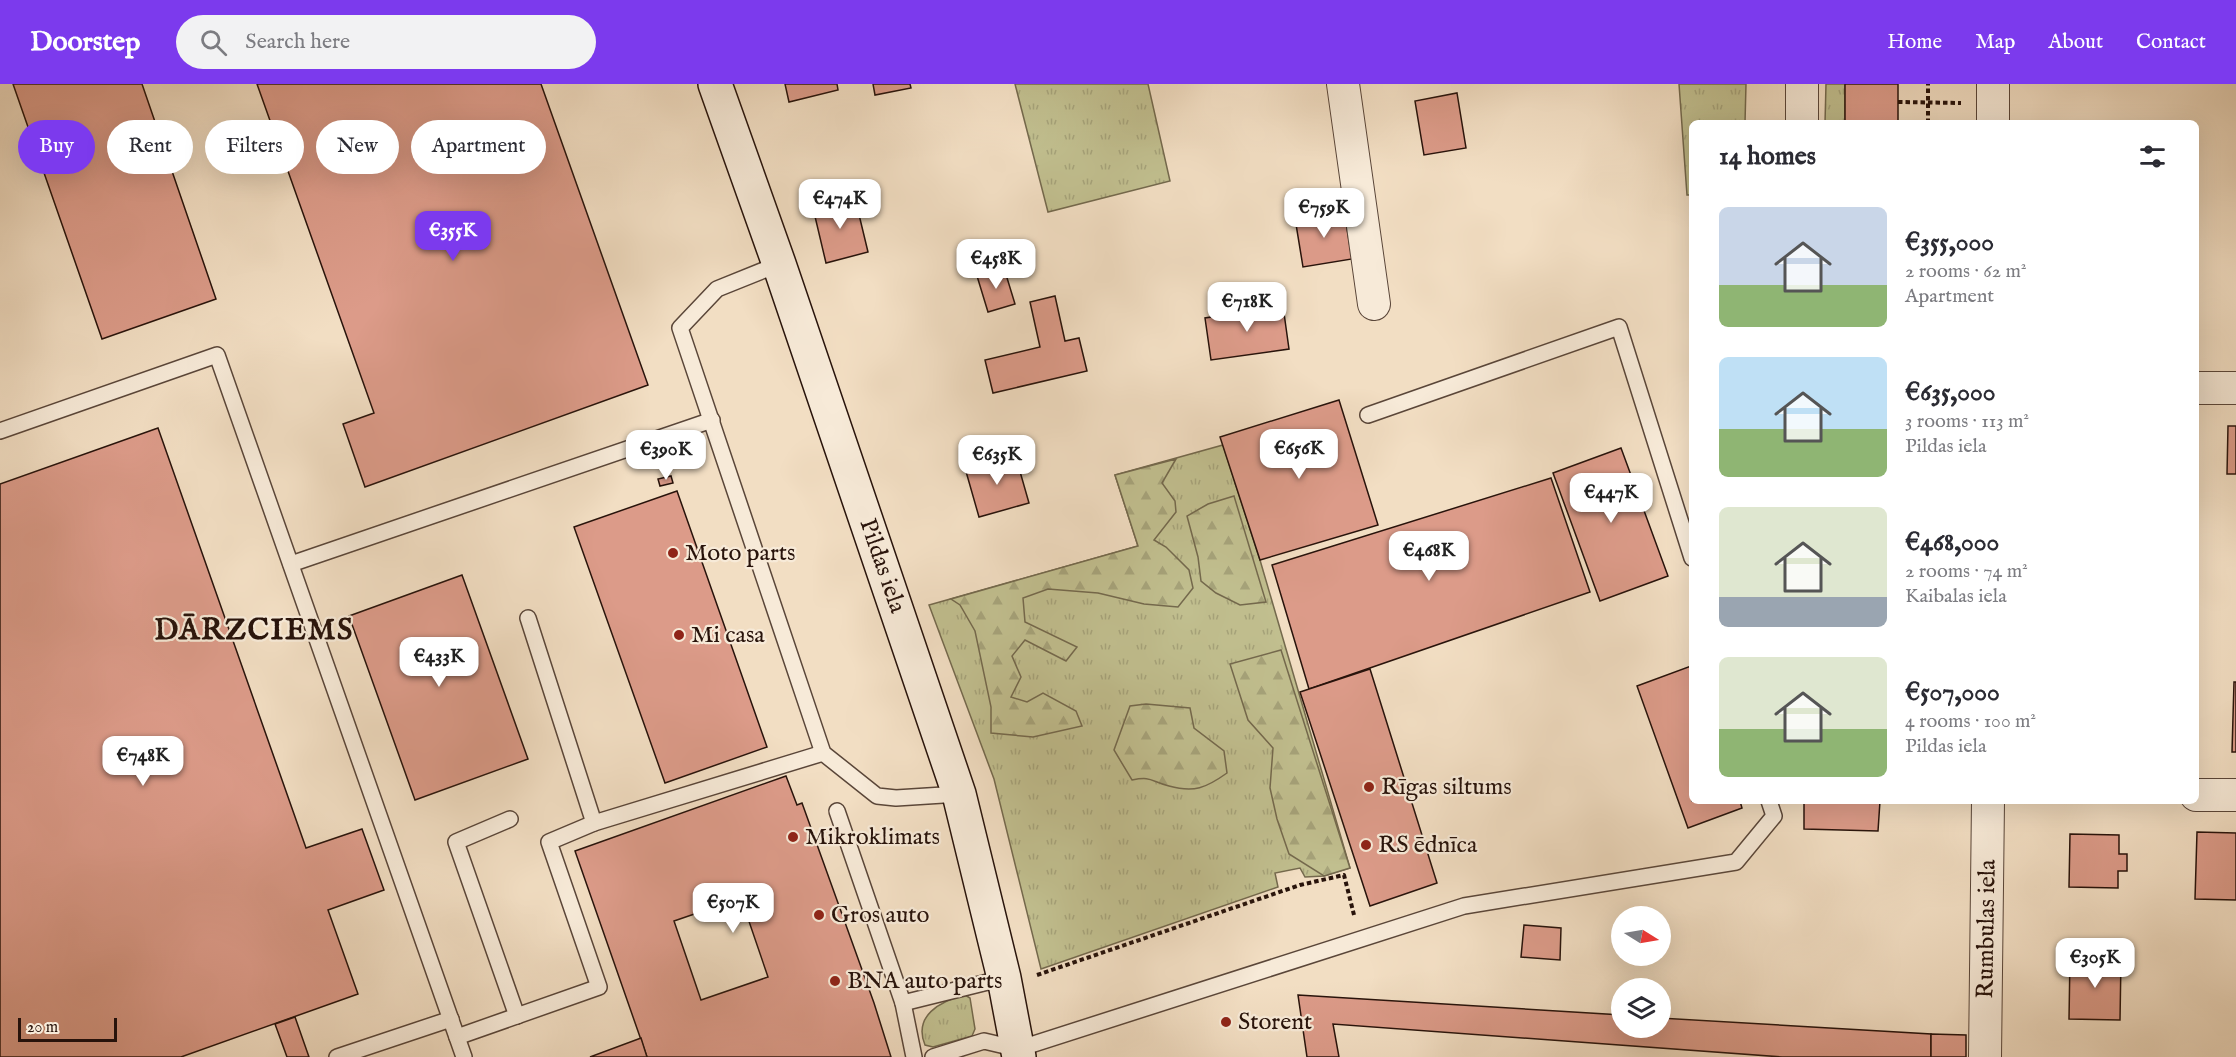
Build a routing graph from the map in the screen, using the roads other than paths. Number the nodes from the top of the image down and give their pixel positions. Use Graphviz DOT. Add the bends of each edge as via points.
graph roads {
  1 [pos="715,84"];
  2 [pos="1343,84"];
  3 [pos="1803,84"];
  4 [pos="1802,120"];
  5 [pos="779,264"];
  6 [pos="1374,304"];
  7 [pos="2199,388"];
  8 [pos="2236,388"];
  9 [pos="1368,415"];
  10 [pos="712,420"];
  11 [pos="0,430"];
  12 [pos="1689,549"];
  13 [pos="291,564"];
  14 [pos="528,618"];
  15 [pos="823,753"];
  16 [pos="959,794"];
  17 [pos="2199,795"];
  18 [pos="2236,795"];
  19 [pos="1770,804"];
  20 [pos="1988,804"];
  21 [pos="837,811"];
  22 [pos="510,819"];
  23 [pos="594,822"];
  24 [pos="1019,977"];
  25 [pos="903,1003"];
  26 [pos="517,1016"];
  27 [pos="451,1019"];
  28 [pos="457,1037"];
  29 [pos="1019,1053"];
  30 [pos="338,1057"];
  31 [pos="464,1057"];
  32 [pos="914,1057"];
  33 [pos="933,1057"];
  34 [pos="1985,1057"];
  1 -- 5 [label="street, Pildas iela"];
  2 -- 6 [label="street"];
  3 -- 4 [label="street"];
  5 -- 10 [label="lane" via="717,289 680,328"];
  5 -- 16 [label="street, Pildas iela"];
  7 -- 8 [label="street"];
  9 -- 12 [label="lane" via="1619,327"];
  10 -- 13 [label="lane"];
  10 -- 15 [label="lane"];
  11 -- 13 [label="lane" via="217,355"];
  13 -- 27 [label="lane"];
  14 -- 23 [label="lane"];
  15 -- 16 [label="lane" via="877,796"];
  15 -- 23 [label="lane"];
  16 -- 24 [label="street, Pildas iela"];
  17 -- 18 [label="street"];
  19 -- 29 [label="lane" via="1774,816 1736,862 1464,906"];
  20 -- 34 [label="street, Rumbulas iela"];
  21 -- 25 [label="lane"];
  22 -- 26 [label="lane" via="456,842"];
  23 -- 26 [label="lane" via="549,842 598,987"];
  24 -- 25 [label="lane"];
  24 -- 29 [label="street, Pildas iela"];
  25 -- 32 [label="lane"];
  26 -- 28 [label="lane"];
  27 -- 28 [label="lane"];
  27 -- 30 [label="lane"];
  28 -- 31 [label="lane"];
  29 -- 33 [label="lane" via="984,1041"];
}
